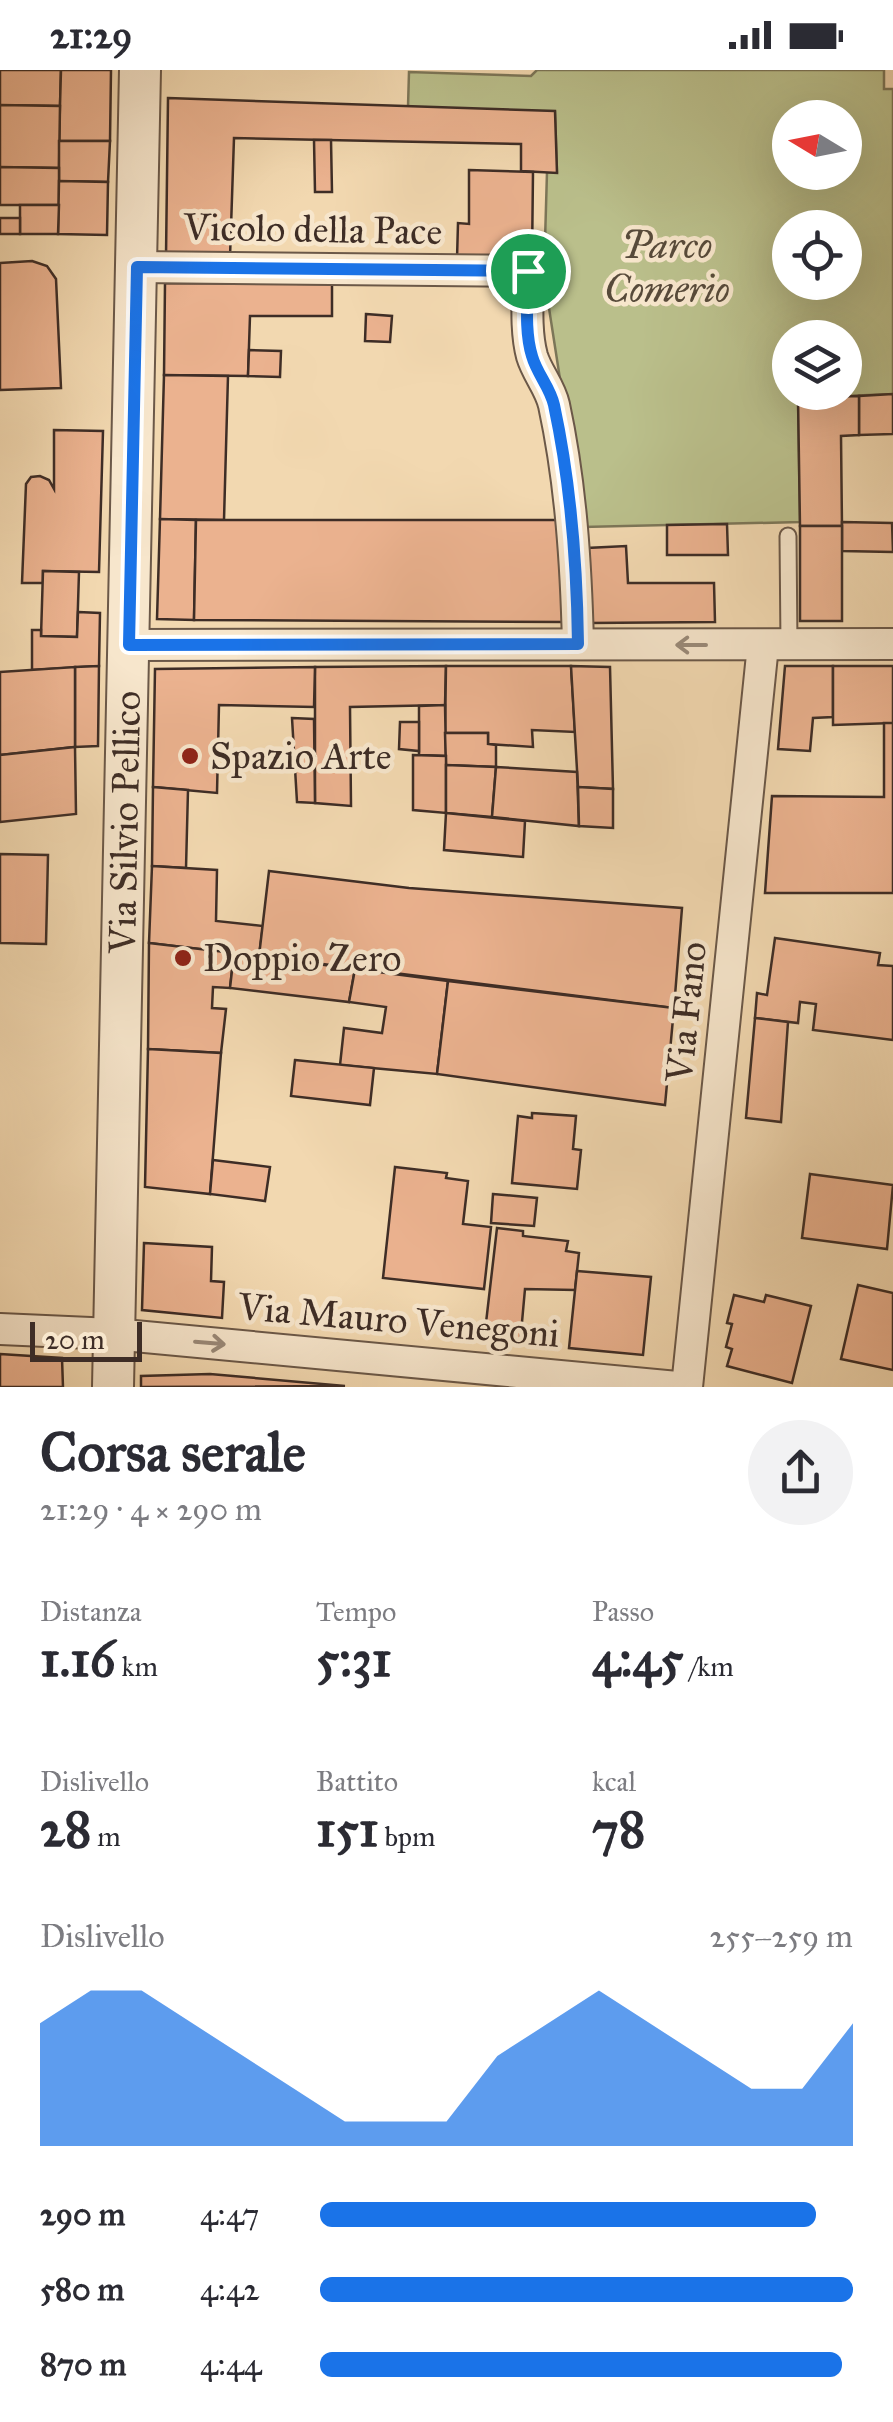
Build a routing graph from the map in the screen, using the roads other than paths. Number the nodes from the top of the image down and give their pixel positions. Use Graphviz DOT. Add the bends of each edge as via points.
graph roads {
  1 [pos="140,70"];
  2 [pos="137,267"];
  3 [pos="788,536"];
  4 [pos="578,644"];
  5 [pos="893,644"];
  6 [pos="129,645"];
  7 [pos="776,645"];
  8 [pos="0,1329"];
  9 [pos="113,1334"];
  10 [pos="113,1387"];
  11 [pos="677,1387"];
  12 [pos="687,1387"];
  1 -- 2 [label="street, Via Silvio Pellico"];
  2 -- 4 [label="street, Vicolo della Pace" via="528,271 529,342 554,407 574,529"];
  2 -- 6 [label="street, Via Silvio Pellico"];
  3 -- 7 [label="lane"];
  4 -- 6 [label="street"];
  7 -- 4 [label="street, one-way"];
  5 -- 7 [label="street"];
  6 -- 9 [label="street, Via Silvio Pellico"];
  7 -- 12 [label="street, Via Fano"];
  8 -- 9 [label="street, Via Mauro Venegoni"];
  9 -- 10 [label="street, Via Silvio Pellico"];
  9 -- 11 [label="street, Via Mauro Venegoni, one-way"];
}
